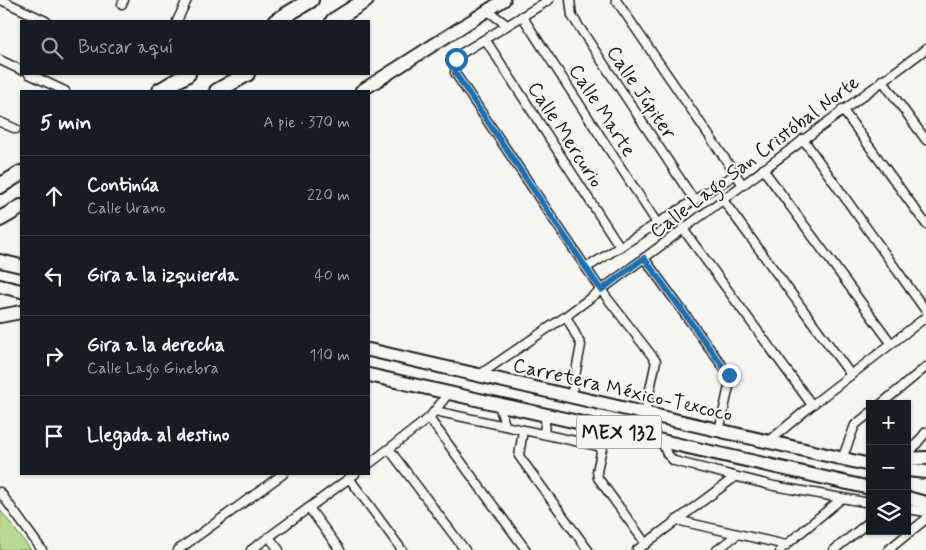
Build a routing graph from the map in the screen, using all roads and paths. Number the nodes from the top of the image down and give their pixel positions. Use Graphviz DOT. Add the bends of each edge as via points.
graph roads {
  1 [pos="1,0"];
  2 [pos="187,0"];
  3 [pos="311,0"];
  4 [pos="366,0"];
  5 [pos="504,0"];
  6 [pos="549,0"];
  7 [pos="570,0"];
  8 [pos="616,0"];
  9 [pos="488,10"];
  10 [pos="522,16"];
  11 [pos="44,20"];
  12 [pos="177,20"];
  13 [pos="278,20"];
  14 [pos="335,20"];
  15 [pos="507,25"];
  16 [pos="485,39"];
  17 [pos="925,51"];
  18 [pos="0,60"];
  19 [pos="20,70"];
  20 [pos="31,75"];
  21 [pos="186,75"];
  22 [pos="245,75"];
  23 [pos="882,80"];
  24 [pos="63,90"];
  25 [pos="161,90"];
  26 [pos="219,90"];
  27 [pos="363,90"];
  28 [pos="842,109"];
  29 [pos="0,122"];
  30 [pos="16,129"];
  31 [pos="803,139"];
  32 [pos="926,140"];
  33 [pos="763,169"];
  34 [pos="20,174"];
  35 [pos="736,174"];
  36 [pos="743,184"];
  37 [pos="0,186"];
  38 [pos="694,200"];
  39 [pos="723,200"];
  40 [pos="20,207"];
  41 [pos="0,219"];
  42 [pos="657,223"];
  43 [pos="926,224"];
  44 [pos="683,229"];
  45 [pos="620,247"];
  46 [pos="644,258"];
  47 [pos="0,261"];
  48 [pos="20,266"];
  49 [pos="586,268"];
  50 [pos="0,286"];
  51 [pos="601,290"];
  52 [pos="20,291"];
  53 [pos="20,306"];
  54 [pos="926,311"];
  55 [pos="20,312"];
  56 [pos="0,316"];
  57 [pos="566,316"];
  58 [pos="926,317"];
  59 [pos="891,344"];
  60 [pos="370,350"];
  61 [pos="926,367"];
  62 [pos="851,374"];
  63 [pos="370,375"];
  64 [pos="478,375"];
  65 [pos="448,394"];
  66 [pos="570,397"];
  67 [pos="886,400"];
  68 [pos="499,405"];
  69 [pos="812,405"];
  70 [pos="435,411"];
  71 [pos="645,413"];
  72 [pos="546,416"];
  73 [pos="866,416"];
  74 [pos="429,418"];
  75 [pos="505,425"];
  76 [pos="606,429"];
  77 [pos="523,430"];
  78 [pos="719,431"];
  79 [pos="926,432"];
  80 [pos="544,434"];
  81 [pos="662,442"];
  82 [pos="768,442"];
  83 [pos="603,447"];
  84 [pos="389,449"];
  85 [pos="911,453"];
  86 [pos="911,458"];
  87 [pos="926,458"];
  88 [pos="842,459"];
  89 [pos="370,463"];
  90 [pos="866,464"];
  91 [pos="911,470"];
  92 [pos="926,472"];
  93 [pos="283,475"];
  94 [pos="352,476"];
  95 [pos="735,477"];
  96 [pos="866,487"];
  97 [pos="0,492"];
  98 [pos="911,492"];
  99 [pos="926,494"];
  100 [pos="842,499"];
  101 [pos="911,499"];
  102 [pos="866,502"];
  103 [pos="926,503"];
  104 [pos="309,508"];
  105 [pos="911,510"];
  106 [pos="926,512"];
  107 [pos="926,519"];
  108 [pos="676,520"];
  109 [pos="866,524"];
  110 [pos="738,534"];
  111 [pos="269,537"];
  112 [pos="646,544"];
  113 [pos="783,548"];
  114 [pos="42,550"];
  115 [pos="178,550"];
  116 [pos="252,550"];
  117 [pos="279,550"];
  118 [pos="340,550"];
  119 [pos="402,550"];
  120 [pos="464,550"];
  121 [pos="526,550"];
  122 [pos="588,550"];
  123 [pos="637,550"];
  124 [pos="717,550"];
  125 [pos="834,550"];
  126 [pos="888,550"];
  1 -- 11 [label="street"];
  2 -- 12 [label="street"];
  3 -- 13 [label="highway"];
  4 -- 14 [label="highway"];
  5 -- 9 [label="main road"];
  6 -- 10 [label="street"];
  7 -- 38 [label="street, Calle Júpiter" via="572,16"];
  8 -- 35 [label="street"];
  9 -- 15 [label="street"];
  9 -- 27 [label="main road"];
  10 -- 15 [label="street"];
  10 -- 42 [label="street, Calle Marte"];
  15 -- 16 [label="street"];
  16 -- 45 [label="street, Calle Mercurio"];
  16 -- 49 [label="street" via="456,59 455,73"];
  17 -- 23 [label="street, Calle Lago San Cristóbal Norte"];
  18 -- 19 [label="street"];
  20 -- 24 [label="street"];
  21 -- 25 [label="highway"];
  22 -- 26 [label="highway"];
  23 -- 28 [label="street, Calle Lago San Cristóbal Norte"];
  23 -- 32 [label="street"];
  28 -- 31 [label="street, Calle Lago San Cristóbal Norte"];
  28 -- 43 [label="street"];
  29 -- 30 [label="street"];
  31 -- 33 [label="street, Calle Lago San Cristóbal Norte"];
  31 -- 54 [label="street"];
  33 -- 36 [label="street, Calle Lago San Cristóbal Norte"];
  33 -- 59 [label="street"];
  34 -- 37 [label="highway"];
  35 -- 36 [label="street"];
  35 -- 38 [label="street, Calle Lago San Cristóbal Norte"];
  36 -- 39 [label="street, Calle Lago San Cristóbal Norte"];
  38 -- 42 [label="street, Calle Lago San Cristóbal Norte"];
  39 -- 44 [label="street, Calle Lago San Cristóbal Norte"];
  39 -- 62 [label="street"];
  40 -- 41 [label="highway"];
  42 -- 45 [label="street, Calle Lago San Cristóbal Norte"];
  44 -- 46 [label="street, Calle Lago San Cristóbal Norte"];
  44 -- 69 [label="street"];
  45 -- 49 [label="street, Calle Lago San Cristóbal Norte"];
  46 -- 51 [label="street, Calle Lago San Cristóbal Norte"];
  46 -- 78 [label="street" via="729,375"];
  47 -- 48 [label="highway"];
  49 -- 51 [label="street"];
  50 -- 52 [label="highway"];
  51 -- 57 [label="street, Calle Lago San Cristóbal Norte"];
  51 -- 71 [label="street" via="656,361"];
  53 -- 56 [label="main road"];
  55 -- 56 [label="highway"];
  57 -- 64 [label="street, Calle Lago San Cristóbal Norte"];
  57 -- 66 [label="street" via="581,345"];
  58 -- 59 [label="street"];
  59 -- 62 [label="street"];
  60 -- 64 [label="highway, Carretera México-Texcoco / MEX 132"];
  61 -- 67 [label="street"];
  62 -- 69 [label="street"];
  63 -- 65 [label="highway, MEX 132"];
  64 -- 66 [label="highway, Carretera México-Texcoco / MEX 132"];
  65 -- 68 [label="highway, MEX 132"];
  65 -- 70 [label="street"];
  66 -- 71 [label="highway, Carretera México-Texcoco / MEX 132"];
  68 -- 72 [label="highway, MEX 132"];
  68 -- 75 [label="street"];
  69 -- 82 [label="street"];
  70 -- 74 [label="street"];
  70 -- 75 [label="street"];
  71 -- 78 [label="highway, Carretera México-Texcoco / MEX 132"];
  72 -- 76 [label="highway, MEX 132"];
  72 -- 80 [label="street"];
  73 -- 88 [label="street" via="855,425"];
  74 -- 84 [label="street"];
  74 -- 121 [label="street"];
  75 -- 77 [label="street"];
  76 -- 81 [label="highway, MEX 132"];
  76 -- 83 [label="street"];
  77 -- 80 [label="street"];
  77 -- 122 [label="street" via="519,456"];
  78 -- 82 [label="highway, Carretera México-Texcoco / MEX 132"];
  79 -- 85 [label="street"];
  80 -- 83 [label="street"];
  81 -- 95 [label="street" via="674,460"];
  81 -- 96 [label="highway, MEX 132"];
  82 -- 88 [label="highway, Carretera México-Texcoco / MEX 132"];
  83 -- 112 [label="street" via="598,478"];
  84 -- 89 [label="street"];
  84 -- 120 [label="street"];
  86 -- 87 [label="highway"];
  88 -- 90 [label="highway, Carretera México-Texcoco / MEX 132"];
  91 -- 92 [label="highway"];
  93 -- 115 [label="street"];
  94 -- 104 [label="street"];
  94 -- 119 [label="street"];
  95 -- 100 [label="street"];
  95 -- 108 [label="street"];
  97 -- 114 [label="street"];
  98 -- 99 [label="highway"];
  100 -- 102 [label="street"];
  100 -- 113 [label="street"];
  101 -- 103 [label="highway"];
  104 -- 111 [label="street"];
  104 -- 118 [label="street"];
  105 -- 106 [label="street"];
  107 -- 126 [label="street"];
  108 -- 110 [label="street"];
  108 -- 112 [label="street"];
  109 -- 125 [label="street"];
  110 -- 113 [label="street"];
  110 -- 124 [label="street"];
  111 -- 116 [label="street"];
  111 -- 117 [label="street"];
  112 -- 123 [label="street"];
}
